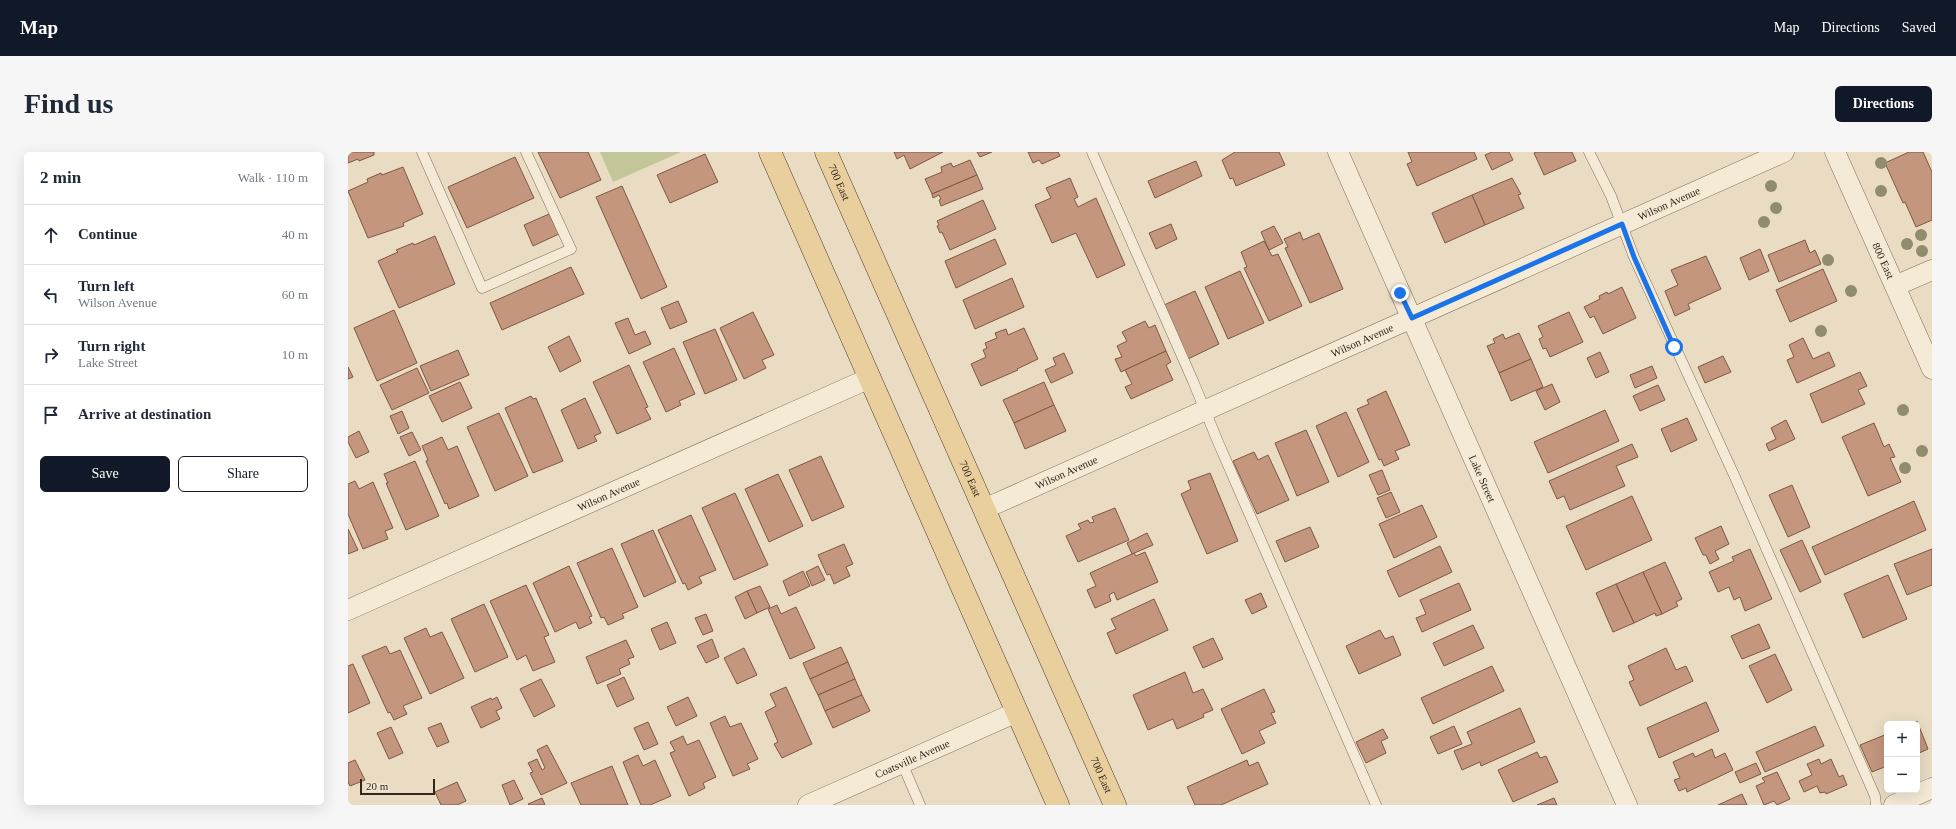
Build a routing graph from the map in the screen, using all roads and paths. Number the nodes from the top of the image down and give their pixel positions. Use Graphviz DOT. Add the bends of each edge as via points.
graph roads {
  1 [pos="422,152"];
  2 [pos="526,152"];
  3 [pos="770,152"];
  4 [pos="826,152"];
  5 [pos="1092,152"];
  6 [pos="1338,152"];
  7 [pos="1589,152"];
  8 [pos="1784,152"];
  9 [pos="1835,152"];
  10 [pos="1622,224"];
  11 [pos="1932,270"];
  12 [pos="1895,286"];
  13 [pos="1412,318"];
  14 [pos="1932,370"];
  15 [pos="870,378"];
  16 [pos="1205,410"];
  17 [pos="984,509"];
  18 [pos="348,610"];
  19 [pos="1017,712"];
  20 [pos="902,763"];
  21 [pos="1932,788"];
  22 [pos="808,805"];
  23 [pos="920,805"];
  24 [pos="1058,805"];
  25 [pos="1115,805"];
  26 [pos="1376,805"];
  27 [pos="1627,805"];
  28 [pos="1876,805"];
  29 [pos="1894,805"];
  1 -- 2 [label="lane" via="482,288 571,249"];
  3 -- 15 [label="main road"];
  4 -- 17 [label="main road, 700 East"];
  5 -- 16 [label="lane"];
  6 -- 13 [label="street, Lake Street"];
  7 -- 10 [label="lane"];
  8 -- 10 [label="street, Wilson Avenue"];
  9 -- 12 [label="street, 800 East"];
  10 -- 13 [label="street, Wilson Avenue"];
  10 -- 28 [label="lane" via="1634,257 1875,796"];
  11 -- 12 [label="street"];
  12 -- 14 [label="street, 800 East"];
  13 -- 16 [label="street, Wilson Avenue"];
  13 -- 27 [label="street, Lake Street"];
  15 -- 18 [label="street, Wilson Avenue"];
  15 -- 19 [label="main road"];
  16 -- 17 [label="street, Wilson Avenue"];
  16 -- 26 [label="lane"];
  17 -- 25 [label="main road, 700 East"];
  19 -- 20 [label="street, Coatsville Avenue"];
  19 -- 24 [label="main road"];
  20 -- 22 [label="street, Coatsville Avenue"];
  20 -- 23 [label="lane"];
  21 -- 29 [label="street"];
}
